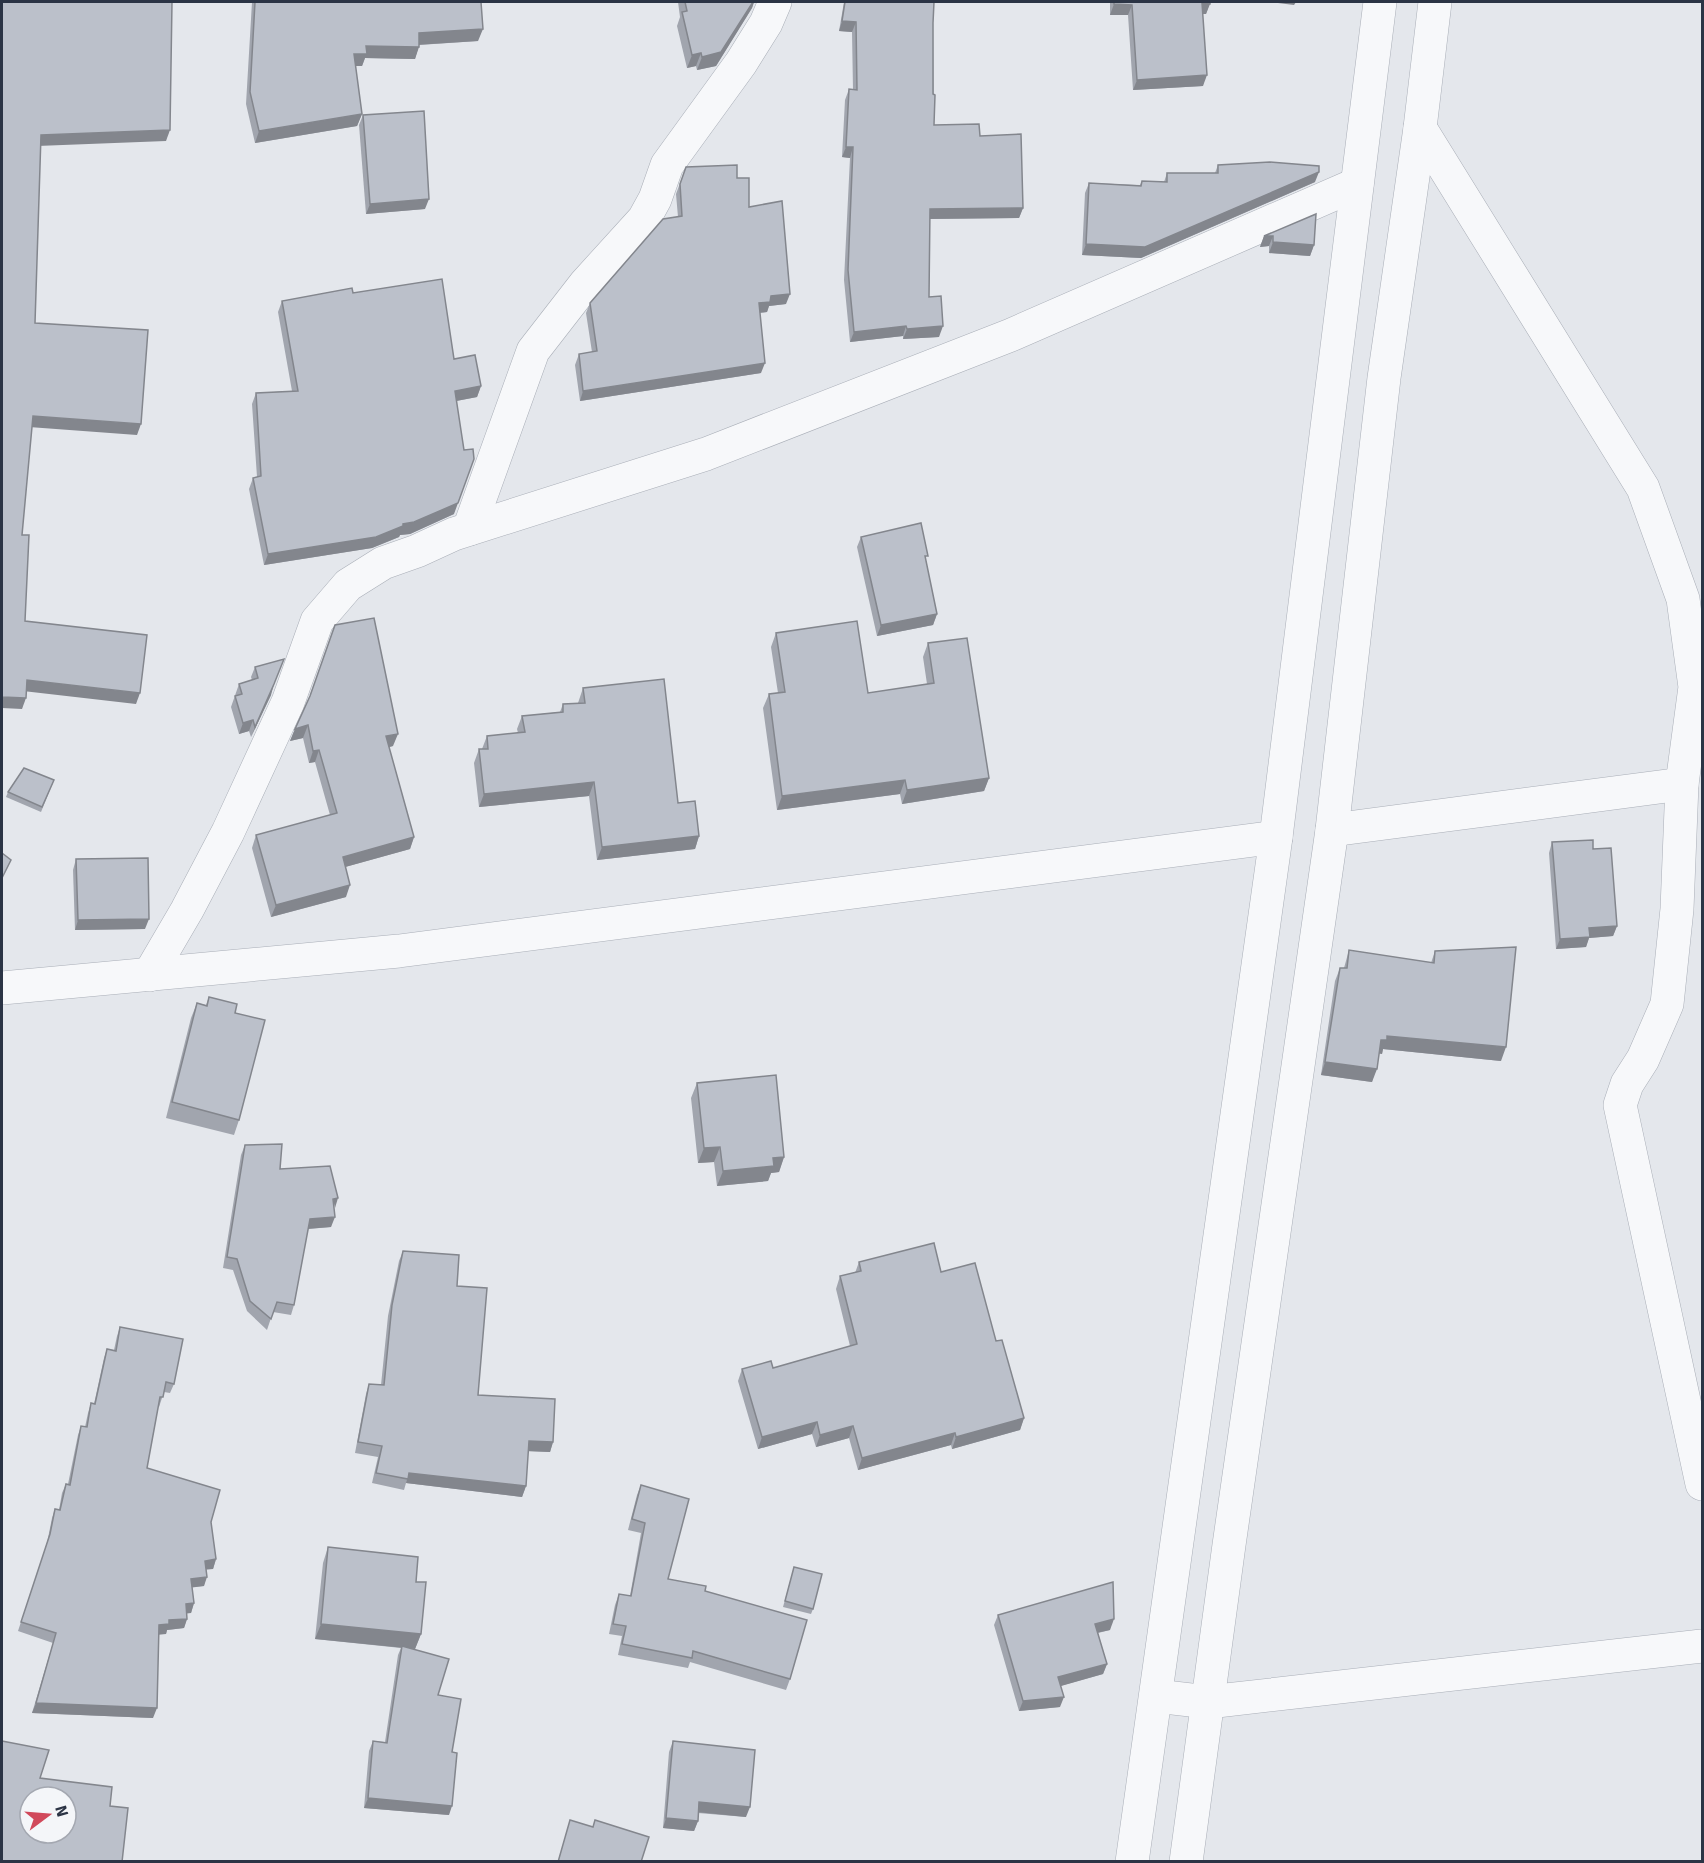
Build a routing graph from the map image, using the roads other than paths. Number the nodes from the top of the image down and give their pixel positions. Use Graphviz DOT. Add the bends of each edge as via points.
graph roads {
  1 [pos="775,2"];
  2 [pos="1380,2"];
  3 [pos="1435,2"];
  4 [pos="1420,128"];
  5 [pos="1357,184"];
  6 [pos="469,529"];
  7 [pos="1682,784"];
  8 [pos="1332,830"];
  9 [pos="1276,837"];
  10 [pos="149,975"];
  11 [pos="2,988"];
  12 [pos="1702,1484"];
  13 [pos="1702,1646"];
  14 [pos="1156,1696"];
  15 [pos="1208,1702"];
  16 [pos="1132,1862"];
  17 [pos="1186,1862"];
  1 -- 6 [label="street" via="741,63 667,165 644,219 533,351"];
  2 -- 5 [label="street"];
  3 -- 4 [label="street"];
  4 -- 7 [label="street" via="1643,488 1683,599 1694,676"];
  4 -- 8 [label="street" via="1384,378"];
  5 -- 6 [label="street" via="1011,335 706,454"];
  5 -- 9 [label="street"];
  6 -- 10 [label="street" via="383,563 348,585 316,621 288,702 228,832"];
  7 -- 8 [label="street"];
  7 -- 12 [label="street" via="1677,909 1667,1004 1620,1105"];
  8 -- 15 [label="street"];
  9 -- 10 [label="street" via="399,951"];
  9 -- 14 [label="street"];
  10 -- 11 [label="street"];
  13 -- 15 [label="street"];
  14 -- 15 [label="street"];
  14 -- 16 [label="street"];
  15 -- 17 [label="street"];
}
